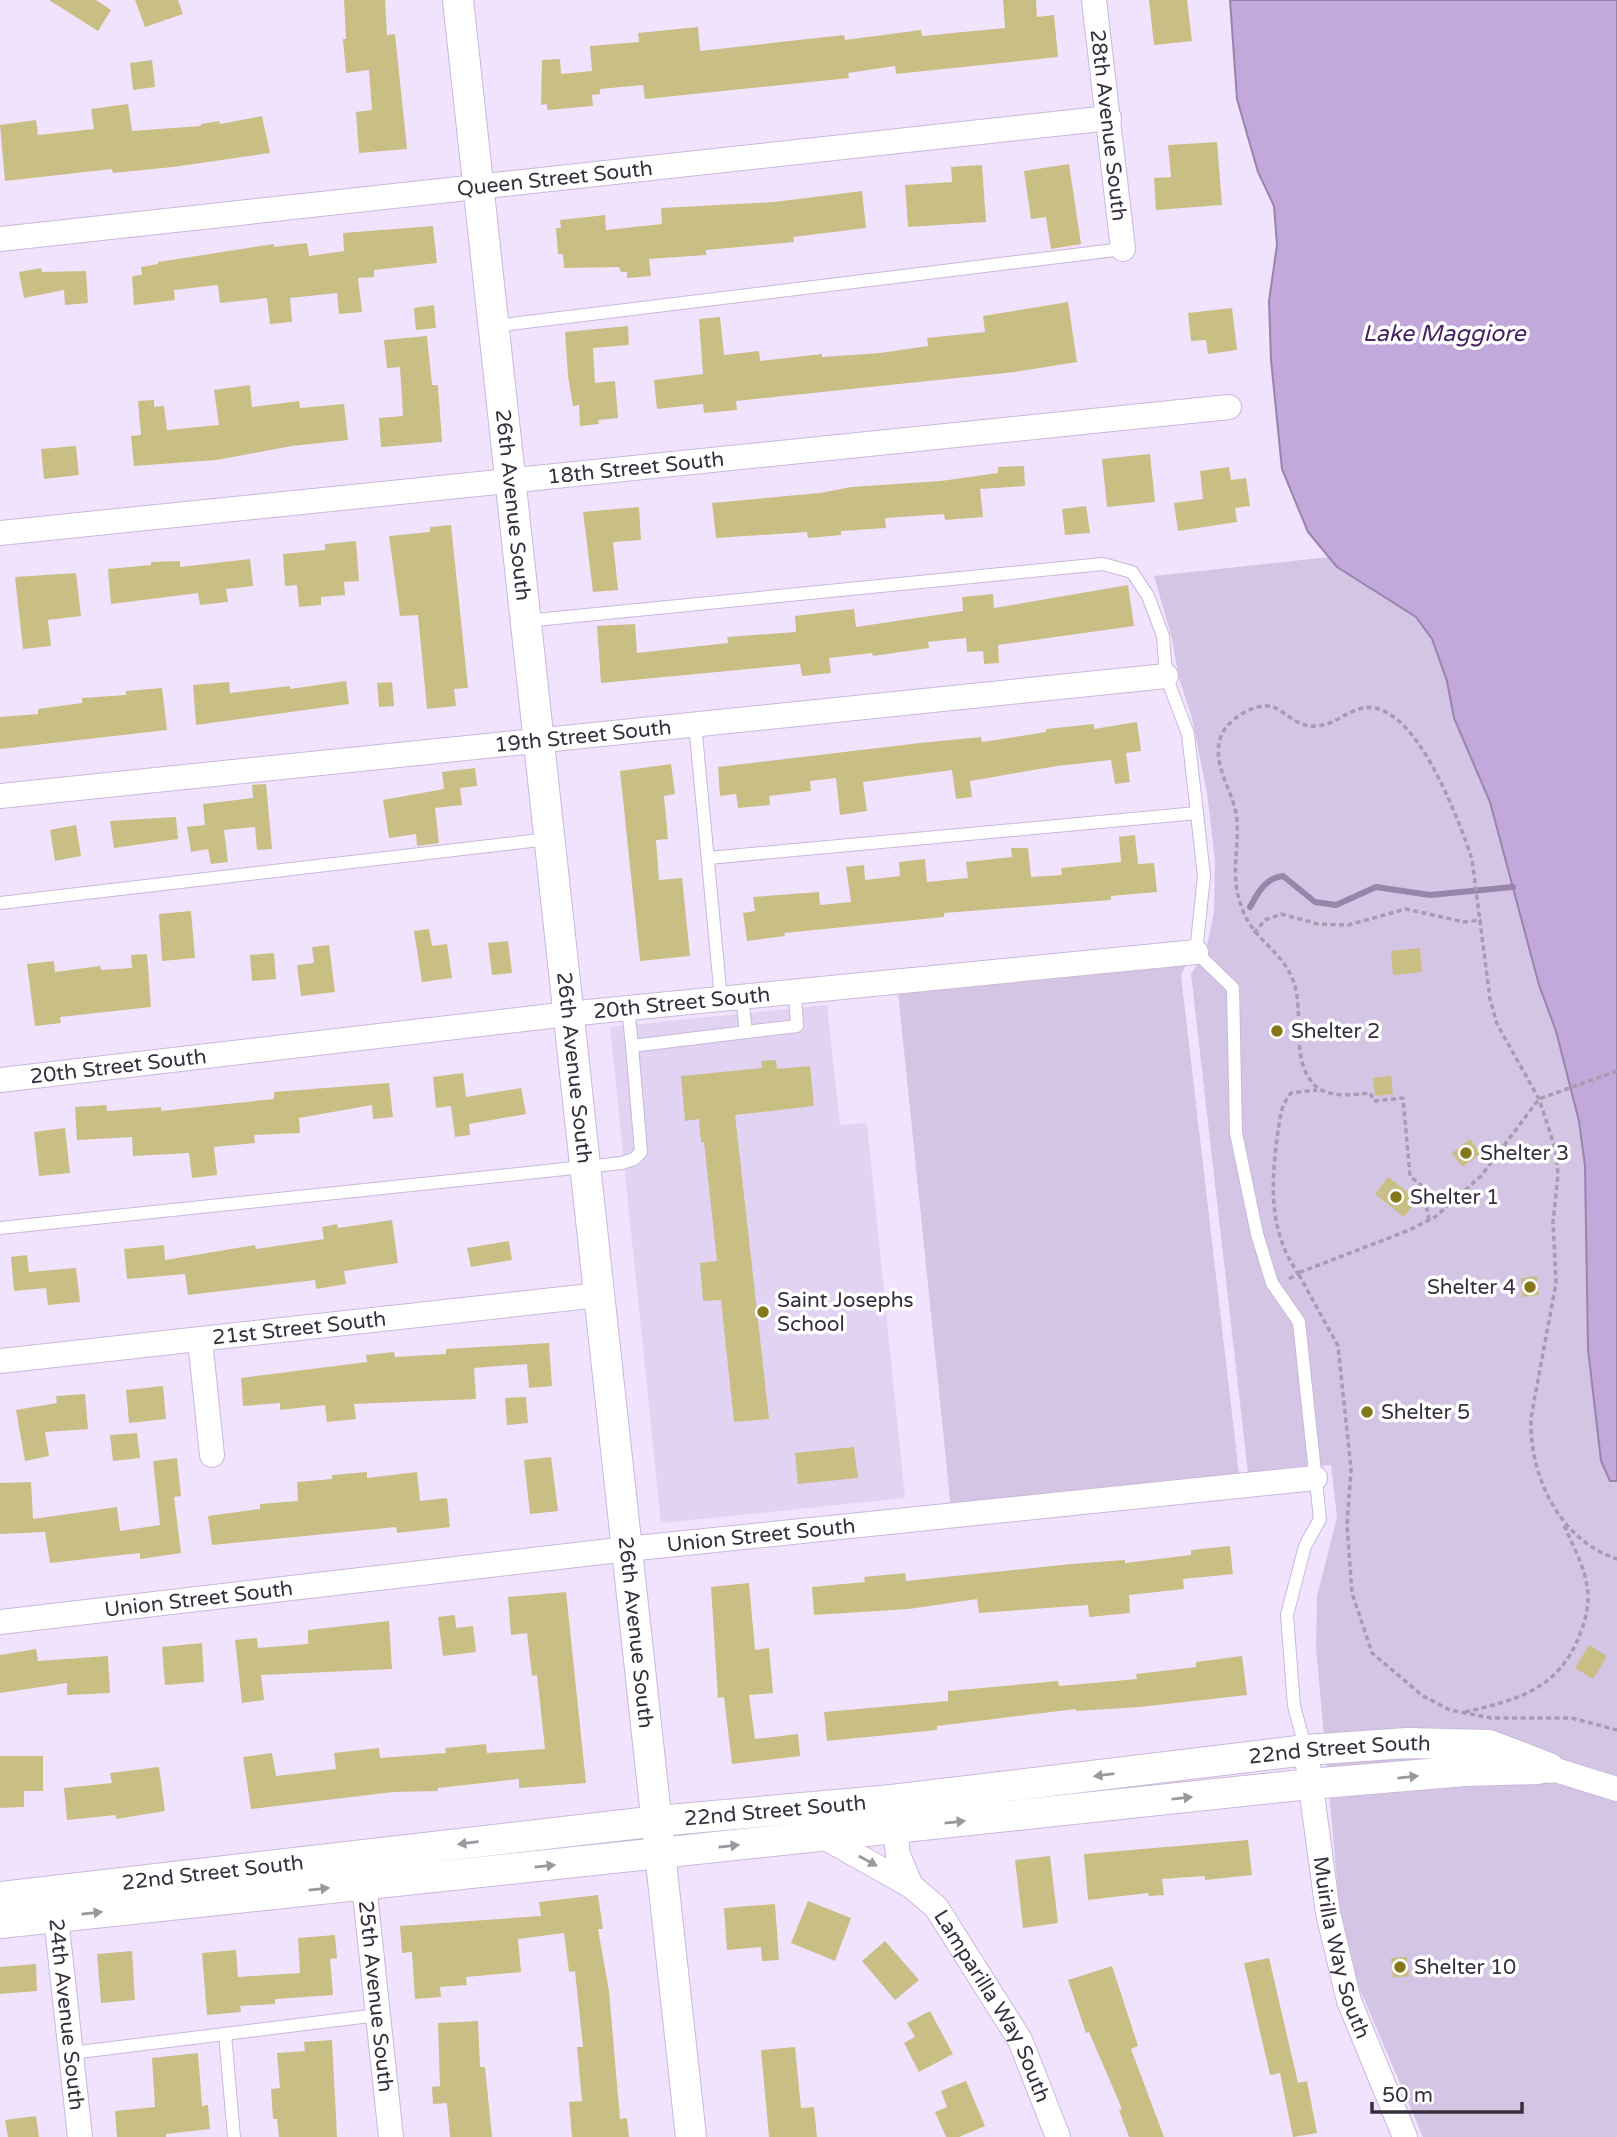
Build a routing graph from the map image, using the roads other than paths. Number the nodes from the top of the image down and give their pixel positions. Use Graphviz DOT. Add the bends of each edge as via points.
graph roads {
  1 [pos="458,0"];
  2 [pos="1094,0"];
  3 [pos="1109,118"];
  4 [pos="478,185"];
  5 [pos="0,239"];
  6 [pos="1123,249"];
  7 [pos="494,326"];
  8 [pos="1229,407"];
  9 [pos="510,479"];
  10 [pos="0,533"];
  11 [pos="526,621"];
  12 [pos="1166,676"];
  13 [pos="695,724"];
  14 [pos="538,739"];
  15 [pos="0,796"];
  16 [pos="1197,813"];
  17 [pos="549,839"];
  18 [pos="708,858"];
  19 [pos="0,903"];
  20 [pos="1196,952"];
  21 [pos="795,992"];
  22 [pos="732,998"];
  23 [pos="628,1008"];
  24 [pos="568,1014"];
  25 [pos="746,1031"];
  26 [pos="632,1045"];
  27 [pos="0,1080"];
  28 [pos="584,1168"];
  29 [pos="0,1227"];
  30 [pos="599,1295"];
  31 [pos="200,1340"];
  32 [pos="0,1361"];
  33 [pos="212,1455"];
  34 [pos="1315,1478"];
  35 [pos="627,1549"];
  36 [pos="0,1622"];
  37 [pos="1306,1751"];
  38 [pos="1549,1768"];
  39 [pos="1310,1784"];
  40 [pos="1617,1789"];
  41 [pos="893,1814"];
  42 [pos="658,1821"];
  43 [pos="824,1837"];
  44 [pos="661,1853"];
  45 [pos="361,1855"];
  46 [pos="363,1885"];
  47 [pos="911,1886"];
  48 [pos="0,1897"];
  49 [pos="54,1904"];
  50 [pos="0,1923"];
  51 [pos="378,2015"];
  52 [pos="225,2034"];
  53 [pos="71,2053"];
  54 [pos="80,2137"];
  55 [pos="234,2137"];
  56 [pos="391,2137"];
  57 [pos="691,2137"];
  58 [pos="1058,2137"];
  59 [pos="1405,2137"];
  1 -- 4 [label="street, 26th Avenue South"];
  2 -- 3 [label="street, 28th Avenue South"];
  3 -- 4 [label="street, Queen Street South"];
  3 -- 6 [label="street, 28th Avenue South"];
  4 -- 5 [label="street, Queen Street South"];
  4 -- 7 [label="street, 26th Avenue South"];
  6 -- 7 [label="lane"];
  7 -- 9 [label="street, 26th Avenue South"];
  8 -- 9 [label="street, 18th Street South"];
  9 -- 10 [label="street, 18th Street South"];
  9 -- 11 [label="street, 26th Avenue South"];
  11 -- 12 [label="lane" via="1103,564 1132,572 1148,596 1163,636"];
  11 -- 14 [label="street, 26th Avenue South"];
  12 -- 13 [label="street, 19th Street South"];
  12 -- 16 [label="lane" via="1188,734"];
  13 -- 14 [label="street, 19th Street South"];
  13 -- 18 [label="lane"];
  14 -- 15 [label="street, 19th Street South"];
  14 -- 17 [label="street, 26th Avenue South"];
  16 -- 18 [label="lane"];
  16 -- 20 [label="lane" via="1204,876"];
  17 -- 19 [label="lane"];
  17 -- 24 [label="street, 26th Avenue South"];
  18 -- 22 [label="lane"];
  20 -- 21 [label="street, 20th Street South"];
  20 -- 34 [label="lane" via="1233,988 1236,1133 1272,1283 1299,1322"];
  21 -- 22 [label="street, 20th Street South"];
  21 -- 25 [label="lane" via="797,1026"];
  22 -- 23 [label="street, 20th Street South"];
  22 -- 25 [label="lane"];
  23 -- 24 [label="street, 20th Street South"];
  23 -- 26 [label="lane"];
  24 -- 27 [label="street, 20th Street South"];
  24 -- 28 [label="street, 26th Avenue South"];
  25 -- 26 [label="lane"];
  26 -- 28 [label="lane" via="641,1152 622,1163"];
  28 -- 29 [label="lane"];
  28 -- 30 [label="street, 26th Avenue South"];
  30 -- 31 [label="street, 21st Street South"];
  30 -- 35 [label="street, 26th Avenue South"];
  31 -- 32 [label="street, 21st Street South"];
  31 -- 33 [label="street"];
  34 -- 35 [label="street, Union Street South"];
  34 -- 37 [label="lane" via="1320,1519 1305,1546 1286,1615 1294,1706"];
  35 -- 36 [label="street, Union Street South"];
  35 -- 42 [label="street, 26th Avenue South"];
  37 -- 38 [label="street, 22nd Street South" via="1407,1743 1489,1745"];
  37 -- 39 [label="street, Muirilla Way South"];
  37 -- 41 [label="street, 22nd Street South, one-way"];
  39 -- 38 [label="street, 22nd Street South, one-way"];
  38 -- 40 [label="street, 22nd Street South"];
  41 -- 39 [label="street, 22nd Street South, one-way"];
  39 -- 59 [label="street, Muirilla Way South" via="1328,1913 1349,2001"];
  41 -- 42 [label="street, 22nd Street South"];
  41 -- 43 [label="street, 22nd Street South"];
  41 -- 47 [label="street, Lamparilla Way South" via="898,1855"];
  42 -- 44 [label="street, 26th Avenue South"];
  42 -- 45 [label="street, 22nd Street South, one-way"];
  44 -- 43 [label="street, 22nd Street South, one-way"];
  43 -- 47 [label="street, Lamparilla Way South, one-way"];
  46 -- 44 [label="street, 22nd Street South, one-way"];
  44 -- 57 [label="street, 26th Avenue South"];
  45 -- 46 [label="street, 25th Avenue South"];
  45 -- 49 [label="street, 22nd Street South"];
  49 -- 46 [label="street, 22nd Street South, one-way"];
  46 -- 51 [label="street, 25th Avenue South"];
  47 -- 58 [label="street, Lamparilla Way South" via="936,1907 1020,2040"];
  48 -- 49 [label="street, 22nd Street South"];
  49 -- 50 [label="street, 22nd Street South"];
  49 -- 53 [label="street, 24th Avenue South"];
  51 -- 52 [label="lane"];
  51 -- 56 [label="street, 25th Avenue South"];
  52 -- 53 [label="lane"];
  52 -- 55 [label="lane"];
  53 -- 54 [label="street, 24th Avenue South"];
}
